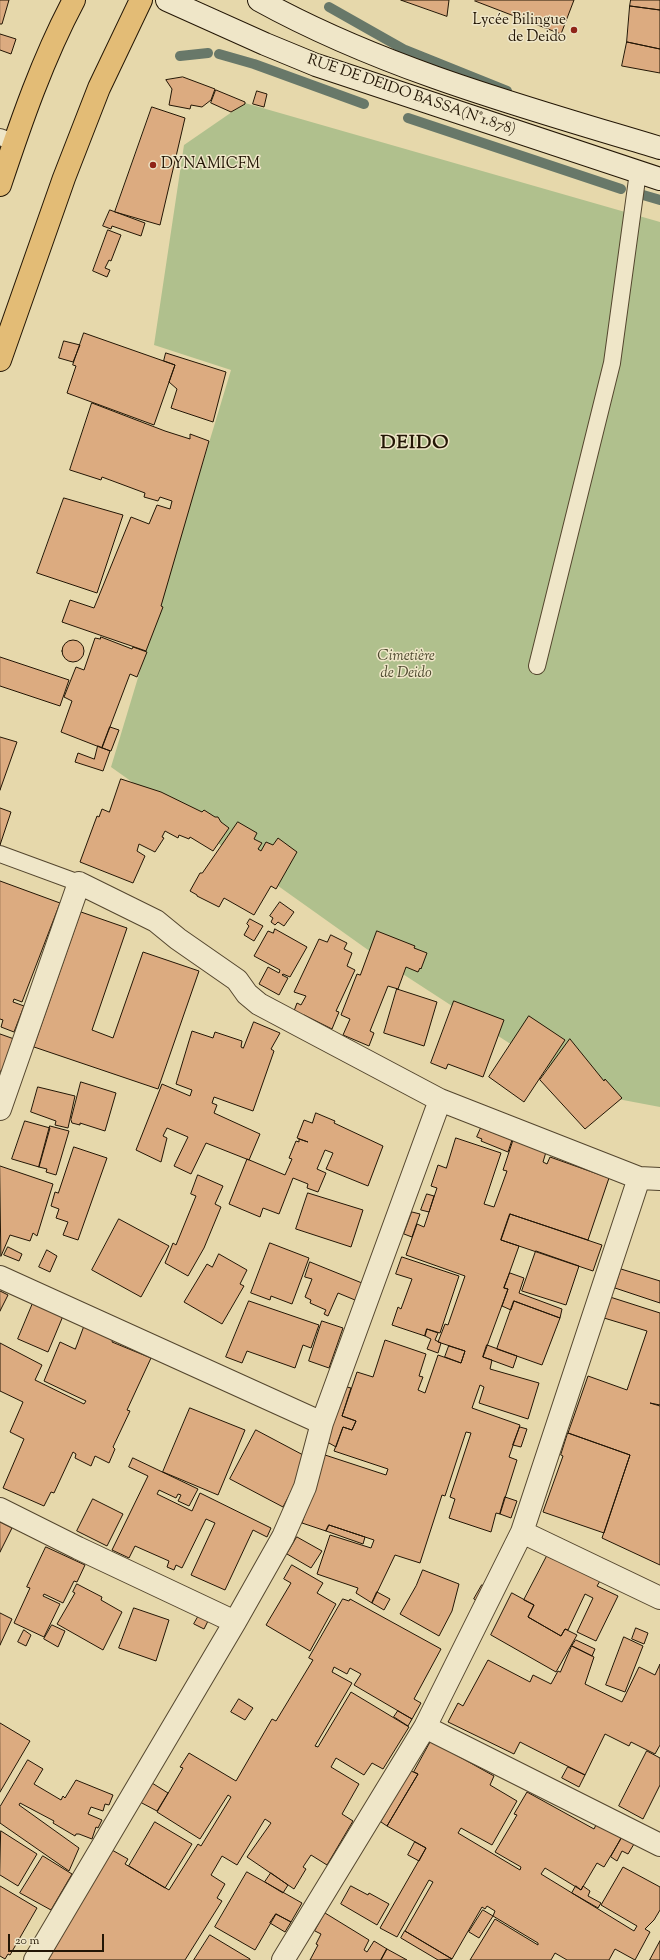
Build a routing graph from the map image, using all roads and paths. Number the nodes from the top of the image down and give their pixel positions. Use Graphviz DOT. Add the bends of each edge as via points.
graph roads {
  1 [pos="74,0"];
  2 [pos="141,0"];
  3 [pos="167,0"];
  4 [pos="259,0"];
  5 [pos="7,140"];
  6 [pos="660,148"];
  7 [pos="638,172"];
  8 [pos="660,179"];
  9 [pos="0,185"];
  10 [pos="0,360"];
  11 [pos="537,666"];
  12 [pos="0,854"];
  13 [pos="79,883"];
  14 [pos="440,1100"];
  15 [pos="0,1109"];
  16 [pos="650,1179"];
  17 [pos="0,1277"];
  18 [pos="322,1423"];
  19 [pos="0,1509"];
  20 [pos="522,1532"];
  21 [pos="660,1598"];
  22 [pos="235,1622"];
  23 [pos="425,1727"];
  24 [pos="660,1844"];
  25 [pos="35,1960"];
  26 [pos="283,1960"];
  1 -- 5 [label="main road"];
  2 -- 10 [label="main road" via="100,88 64,178"];
  3 -- 7 [label="street, RUE DE DEIDO BASSA(N°1.878)" via="316,65"];
  4 -- 6 [label="street, RUE DE DEIDO BASSA(N°1.878)" via="331,35 407,67 507,102"];
  5 -- 9 [label="main road"];
  7 -- 8 [label="street, RUE DE DEIDO BASSA(N°1.878)"];
  7 -- 11 [label="lane" via="612,363"];
  12 -- 13 [label="lane"];
  13 -- 14 [label="street" via="156,921 237,980 247,994 259,1004"];
  13 -- 15 [label="street"];
  14 -- 16 [label="street"];
  14 -- 18 [label="street"];
  16 -- 20 [label="street"];
  17 -- 18 [label="street"];
  18 -- 22 [label="street" via="305,1487 283,1537"];
  19 -- 22 [label="street"];
  20 -- 21 [label="street"];
  20 -- 23 [label="street"];
  22 -- 25 [label="street"];
  23 -- 24 [label="street"];
  23 -- 26 [label="street"];
}
